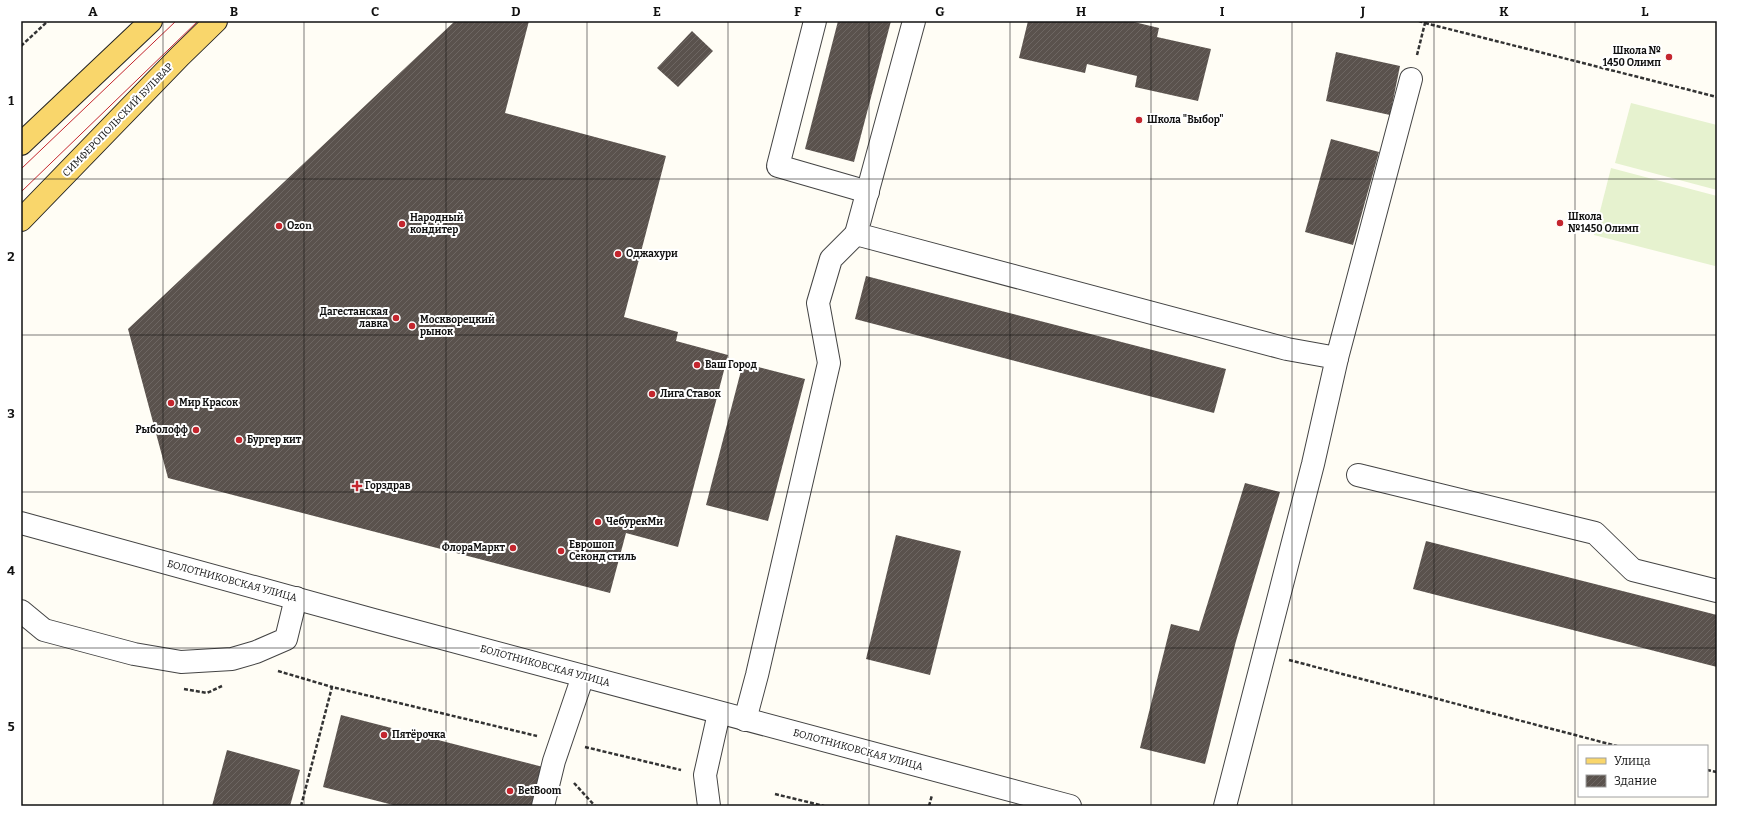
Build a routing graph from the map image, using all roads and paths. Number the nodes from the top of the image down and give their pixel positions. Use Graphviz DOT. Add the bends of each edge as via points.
graph roads {
  1 [pos="48,21"];
  2 [pos="151,21"];
  3 [pos="216,21"];
  4 [pos="815,21"];
  5 [pos="914,21"];
  6 [pos="1419,21"];
  7 [pos="1425,23"];
  8 [pos="21,46"];
  9 [pos="1411,79"];
  10 [pos="1717,97"];
  11 [pos="21,144"];
  12 [pos="868,192"];
  13 [pos="21,220"];
  14 [pos="856,234"];
  15 [pos="1336,358"];
  16 [pos="1358,475"];
  17 [pos="21,524"];
  18 [pos="1717,591"];
  19 [pos="296,598"];
  20 [pos="21,611"];
  21 [pos="1264,653"];
  22 [pos="583,676"];
  23 [pos="719,713"];
  24 [pos="745,720"];
  25 [pos="561,741"];
  26 [pos="1614,745"];
  27 [pos="705,776"];
  28 [pos="775,794"];
  29 [pos="302,806"];
  30 [pos="543,806"];
  31 [pos="709,806"];
  32 [pos="824,806"];
  33 [pos="1070,806"];
  34 [pos="1225,806"];
  1 -- 8 [label="path"];
  2 -- 11 [label="main road"];
  3 -- 13 [label="main road, СИМФЕРОПОЛЬСКИЙ БУЛЬВАР"];
  4 -- 12 [label="street" via="778,166"];
  5 -- 12 [label="street"];
  6 -- 7 [label="path"];
  7 -- 9 [label="path"];
  7 -- 10 [label="path"];
  9 -- 15 [label="street"];
  12 -- 14 [label="street"];
  14 -- 15 [label="street" via="1287,349"];
  14 -- 24 [label="street" via="831,259 818,303 829,363"];
  15 -- 21 [label="street" via="1313,464"];
  16 -- 18 [label="street" via="1595,533 1633,570"];
  17 -- 19 [label="street, БОЛОТНИКОВСКАЯ УЛИЦА"];
  19 -- 20 [label="street" via="286,639 232,659 181,662 134,654 44,630"];
  19 -- 22 [label="street, БОЛОТНИКОВСКАЯ УЛИЦА"];
  21 -- 26 [label="path"];
  21 -- 34 [label="street"];
  22 -- 23 [label="street, БОЛОТНИКОВСКАЯ УЛИЦА"];
  22 -- 25 [label="street"];
  23 -- 24 [label="street, БОЛОТНИКОВСКАЯ УЛИЦА"];
  23 -- 27 [label="street"];
  24 -- 33 [label="street, БОЛОТНИКОВСКАЯ УЛИЦА"];
  25 -- 27 [label="path"];
  25 -- 29 [label="path" via="332,687"];
  25 -- 30 [label="street"];
  27 -- 31 [label="street"];
  28 -- 32 [label="path"];
}
